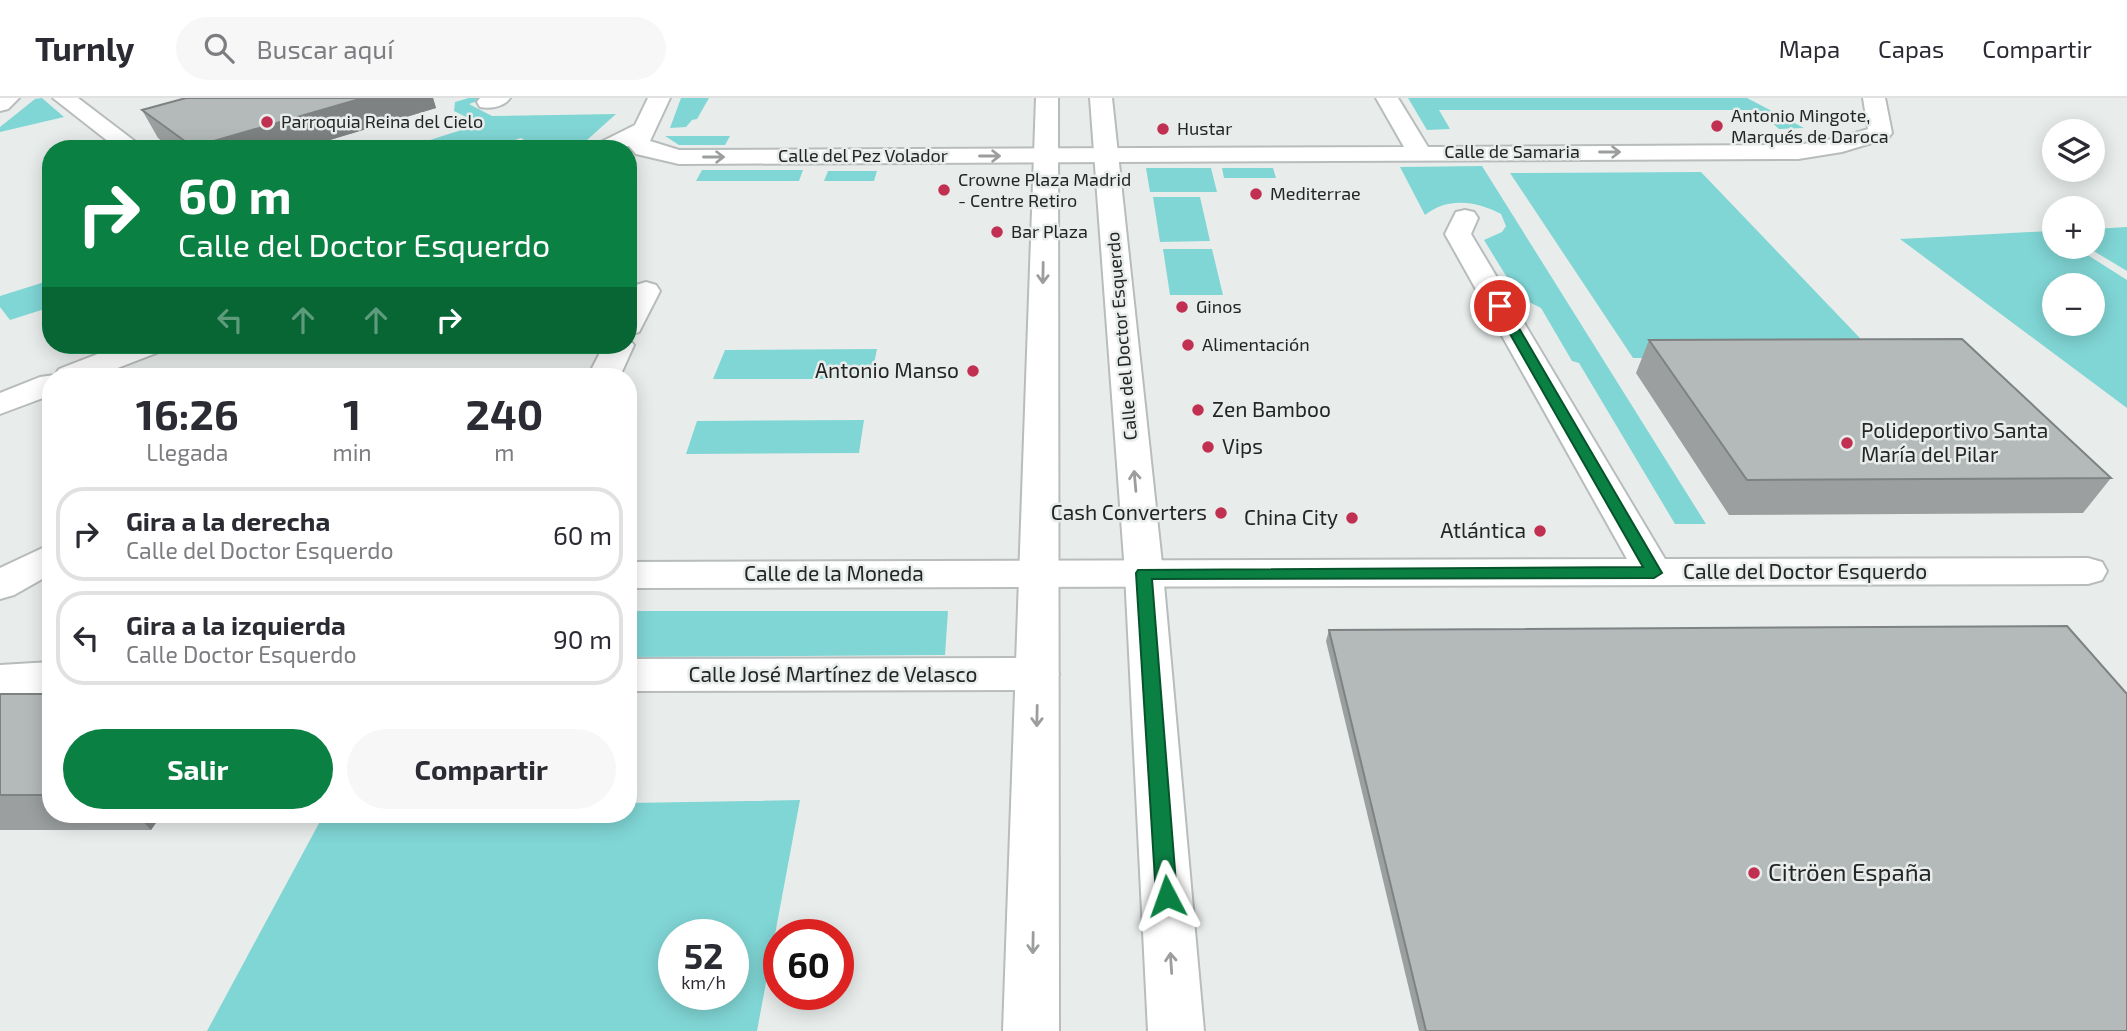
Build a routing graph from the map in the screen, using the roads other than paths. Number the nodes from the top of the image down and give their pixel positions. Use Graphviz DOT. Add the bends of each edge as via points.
graph roads {
  1 [pos="8,98"];
  2 [pos="64,98"];
  3 [pos="659,98"];
  4 [pos="1047,98"];
  5 [pos="1101,98"];
  6 [pos="1387,98"];
  7 [pos="1874,98"];
  8 [pos="0,104"];
  9 [pos="642,130"];
  10 [pos="121,140"];
  11 [pos="623,140"];
  12 [pos="1419,152"];
  13 [pos="1105,155"];
  14 [pos="1046,156"];
  15 [pos="679,157"];
  16 [pos="637,165"];
  17 [pos="1465,218"];
  18 [pos="646,291"];
  19 [pos="637,308"];
  20 [pos="125,354"];
  21 [pos="90,368"];
  22 [pos="42,388"];
  23 [pos="0,404"];
  24 [pos="42,562"];
  25 [pos="2088,571"];
  26 [pos="1144,573"];
  27 [pos="1654,573"];
  28 [pos="1040,574"];
  29 [pos="637,575"];
  30 [pos="0,585"];
  31 [pos="1038,674"];
  32 [pos="637,675"];
  33 [pos="42,679"];
  34 [pos="0,681"];
  35 [pos="1031,1031"];
  36 [pos="1176,1031"];
  1 -- 8 [label="street"];
  2 -- 10 [label="street"];
  3 -- 9 [label="street"];
  4 -- 14 [label="street"];
  5 -- 13 [label="street, Calle del Doctor Esquerdo"];
  6 -- 12 [label="street"];
  12 -- 7 [label="street, Calle de Samaria, one-way" via="1798,152 1880,133"];
  9 -- 11 [label="street"];
  9 -- 15 [label="street, Calle del Pez Volador" via="638,142 644,149"];
  12 -- 13 [label="street, Calle de Samaria"];
  13 -- 14 [label="street, Calle de Samaria"];
  26 -- 13 [label="street, Calle del Doctor Esquerdo, one-way"];
  15 -- 14 [label="street, Calle del Pez Volador, one-way"];
  14 -- 28 [label="street, one-way"];
  15 -- 16 [label="street, Calle del Pez Volador"];
  17 -- 27 [label="street" via="1458,234"];
  18 -- 19 [label="street"];
  20 -- 21 [label="street"];
  22 -- 23 [label="street"];
  24 -- 30 [label="street"];
  25 -- 27 [label="street, Calle del Doctor Esquerdo"];
  26 -- 27 [label="street, Calle del Doctor Esquerdo"];
  26 -- 28 [label="street, Calle del Doctor Esquerdo"];
  36 -- 26 [label="street, Calle del Doctor Esquerdo, one-way"];
  28 -- 29 [label="street, Calle de la Moneda"];
  28 -- 31 [label="street"];
  31 -- 32 [label="street, Calle José Martínez de Velasco"];
  31 -- 35 [label="street, one-way"];
  33 -- 34 [label="street"];
}
